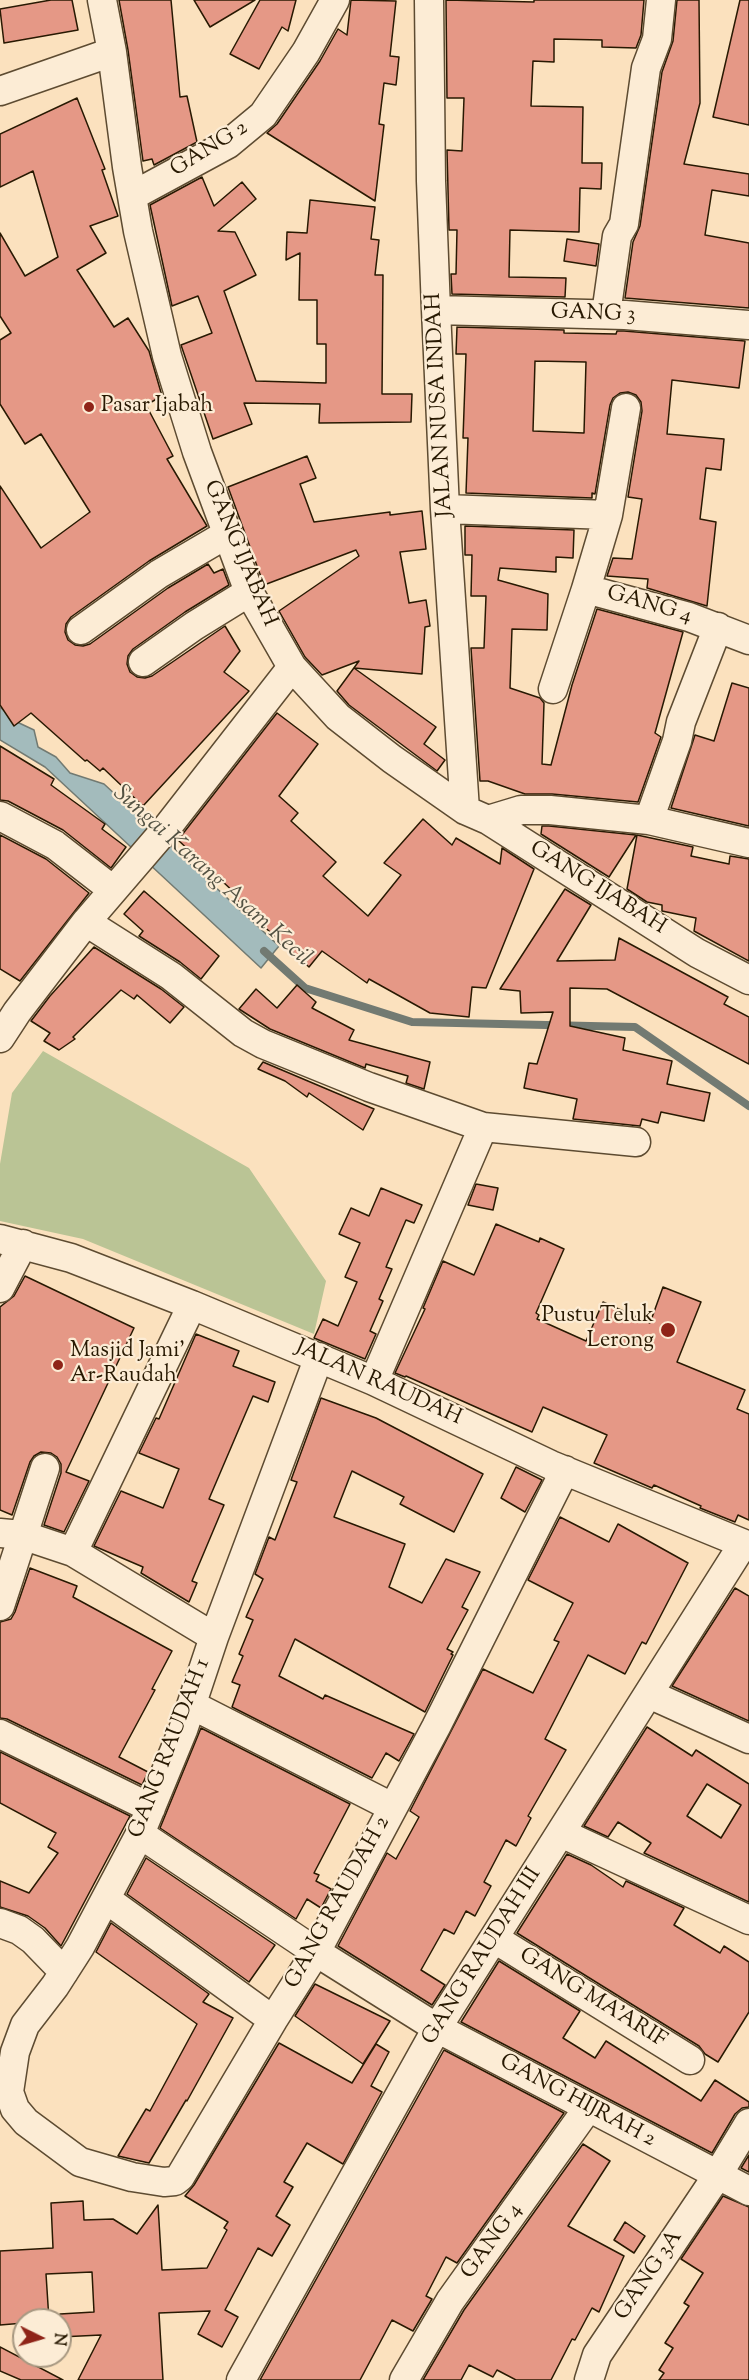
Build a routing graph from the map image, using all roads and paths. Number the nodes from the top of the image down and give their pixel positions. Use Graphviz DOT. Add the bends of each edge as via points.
graph roads {
  1 [pos="102,0"];
  2 [pos="335,0"];
  3 [pos="429,0"];
  4 [pos="661,0"];
  5 [pos="112,52"];
  6 [pos="0,91"];
  7 [pos="132,196"];
  8 [pos="436,310"];
  9 [pos="606,314"];
  10 [pos="749,325"];
  11 [pos="626,408"];
  12 [pos="445,509"];
  13 [pos="608,515"];
  14 [pos="227,534"];
  15 [pos="586,589"];
  16 [pos="249,592"];
  17 [pos="718,627"];
  18 [pos="81,630"];
  19 [pos="749,640"];
  20 [pos="143,662"];
  21 [pos="292,667"];
  22 [pos="553,688"];
  23 [pos="476,815"];
  24 [pos="0,816"];
  25 [pos="649,820"];
  26 [pos="749,843"];
  27 [pos="113,890"];
  28 [pos="86,922"];
  29 [pos="749,980"];
  30 [pos="0,1038"];
  31 [pos="483,1127"];
  32 [pos="636,1142"];
  33 [pos="11,1241"];
  34 [pos="0,1288"];
  35 [pos="192,1305"];
  36 [pos="319,1357"];
  37 [pos="374,1381"];
  38 [pos="45,1468"];
  39 [pos="565,1470"];
  40 [pos="11,1534"];
  41 [pos="746,1545"];
  42 [pos="73,1552"];
  43 [pos="0,1606"];
  44 [pos="214,1637"];
  45 [pos="649,1694"];
  46 [pos="192,1706"];
  47 [pos="0,1734"];
  48 [pos="749,1739"];
  49 [pos="392,1807"];
  50 [pos="151,1808"];
  51 [pos="561,1833"];
  52 [pos="140,1834"];
  53 [pos="106,1899"];
  54 [pos="749,1920"];
  55 [pos="0,1923"];
  56 [pos="495,1939"];
  57 [pos="316,1952"];
  58 [pos="64,1972"];
  59 [pos="273,2020"];
  60 [pos="437,2028"];
  61 [pos="8,2050"];
  62 [pos="690,2060"];
  63 [pos="588,2108"];
  64 [pos="13,2122"];
  65 [pos="749,2123"];
  66 [pos="717,2176"];
  67 [pos="749,2191"];
  68 [pos="241,2380"];
  69 [pos="404,2380"];
  70 [pos="589,2380"];
  1 -- 5 [label="street, GANG IJABAH"];
  2 -- 7 [label="street, GANG 2" via="306,52 263,115 228,144"];
  3 -- 8 [label="street, JALAN NUSA INDAH"];
  4 -- 9 [label="street" via="657,39 646,68 624,224 616,236"];
  5 -- 6 [label="street"];
  5 -- 7 [label="street, GANG IJABAH"];
  7 -- 14 [label="street, GANG IJABAH" via="167,356"];
  8 -- 9 [label="street, GANG 3"];
  8 -- 12 [label="street, JALAN NUSA INDAH"];
  9 -- 10 [label="street, GANG 3"];
  11 -- 13 [label="street, GANG 4"];
  12 -- 13 [label="street"];
  12 -- 23 [label="street, JALAN NUSA INDAH"];
  13 -- 15 [label="street, GANG 4"];
  14 -- 16 [label="street, GANG IJABAH"];
  14 -- 18 [label="street" via="159,574"];
  15 -- 17 [label="street, GANG 4"];
  15 -- 22 [label="street"];
  16 -- 20 [label="street"];
  16 -- 21 [label="street, GANG IJABAH"];
  17 -- 19 [label="street, GANG 4"];
  17 -- 25 [label="street"];
  21 -- 23 [label="street, GANG IJABAH" via="338,717"];
  21 -- 27 [label="street"];
  23 -- 25 [label="street" via="550,810"];
  23 -- 29 [label="street, GANG IJABAH" via="697,953"];
  24 -- 27 [label="street" via="55,845"];
  25 -- 26 [label="street"];
  27 -- 28 [label="street"];
  28 -- 30 [label="street"];
  28 -- 31 [label="street" via="171,976 243,1033 263,1044"];
  31 -- 32 [label="street"];
  31 -- 37 [label="street"];
  33 -- 34 [label="street"];
  33 -- 35 [label="street, JALAN RAUDAH" via="71,1258"];
  35 -- 36 [label="street, JALAN RAUDAH"];
  35 -- 42 [label="street"];
  36 -- 37 [label="street, JALAN RAUDAH"];
  36 -- 44 [label="street, GANG RAUDAH 1"];
  37 -- 39 [label="street, JALAN RAUDAH"];
  38 -- 40 [label="street"];
  39 -- 41 [label="street, JALAN RAUDAH"];
  39 -- 49 [label="street, GANG RAUDAH 2"];
  40 -- 42 [label="street"];
  40 -- 43 [label="street"];
  41 -- 45 [label="street, GANG RAUDAH III"];
  42 -- 44 [label="street"];
  44 -- 46 [label="street, GANG RAUDAH 1"];
  45 -- 48 [label="street"];
  45 -- 51 [label="street, GANG RAUDAH III"];
  46 -- 49 [label="street"];
  46 -- 50 [label="street, GANG RAUDAH 1"];
  47 -- 50 [label="street"];
  49 -- 57 [label="street, GANG RAUDAH 2"];
  50 -- 52 [label="street, GANG RAUDAH 1"];
  51 -- 54 [label="street"];
  51 -- 56 [label="street, GANG RAUDAH III"];
  52 -- 53 [label="street, GANG RAUDAH 1"];
  52 -- 57 [label="street, GANG HIJRAH 2"];
  53 -- 58 [label="street, GANG RAUDAH 1"];
  53 -- 59 [label="street"];
  55 -- 58 [label="street" via="33,1940"];
  56 -- 60 [label="street, GANG RAUDAH III"];
  56 -- 62 [label="street, GANG MA'ARIF"];
  57 -- 59 [label="street, GANG RAUDAH 2"];
  57 -- 60 [label="street, GANG HIJRAH 2"];
  58 -- 61 [label="street, GANG RAUDAH 1"];
  59 -- 64 [label="street, GANG RAUDAH 2" via="184,2172 175,2181 132,2177 80,2162"];
  60 -- 63 [label="street, GANG HIJRAH 2"];
  60 -- 68 [label="street, GANG RAUDAH III"];
  61 -- 64 [label="street, GANG RAUDAH 1"];
  63 -- 66 [label="street, GANG HIJRAH 2"];
  63 -- 69 [label="street, GANG 4" via="450,2301"];
  65 -- 66 [label="street, GANG 3A"];
  66 -- 67 [label="street, GANG HIJRAH 2"];
  66 -- 70 [label="street, GANG 3A" via="597,2355"];
}
